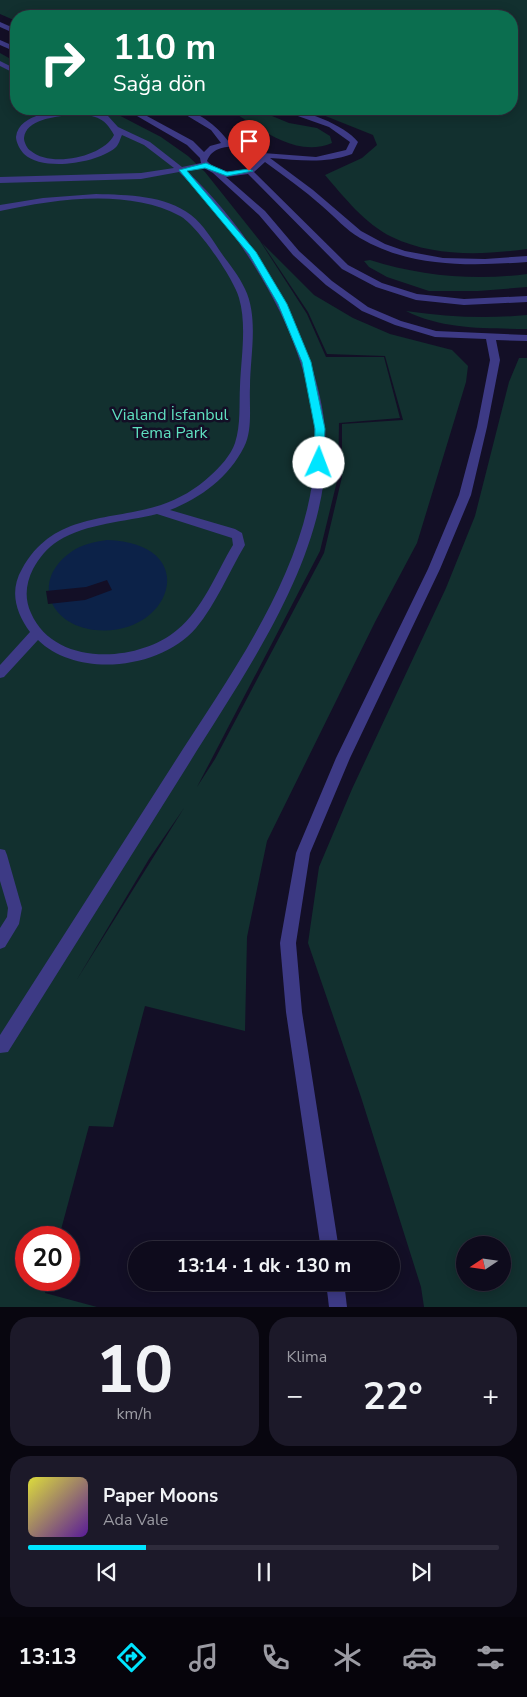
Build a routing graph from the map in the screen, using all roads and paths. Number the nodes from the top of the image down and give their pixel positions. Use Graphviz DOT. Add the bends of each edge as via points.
graph roads {
  1 [pos="52,115"];
  2 [pos="98,115"];
  3 [pos="140,115"];
  4 [pos="191,115"];
  5 [pos="300,115"];
  6 [pos="117,129"];
  7 [pos="227,144"];
  8 [pos="261,155"];
  9 [pos="205,161"];
  10 [pos="182,170"];
  11 [pos="216,171"];
  12 [pos="249,171"];
  13 [pos="42,179"];
  14 [pos="0,180"];
  15 [pos="43,200"];
  16 [pos="0,208"];
  17 [pos="527,259"];
  18 [pos="527,299"];
  19 [pos="491,338"];
  20 [pos="527,338"];
  21 [pos="158,510"];
  22 [pos="37,633"];
  23 [pos="0,673"];
  24 [pos="0,855"];
  25 [pos="0,942"];
  26 [pos="2,1046"];
  27 [pos="329,1241"];
  28 [pos="336,1291"];
  29 [pos="338,1307"];
  1 -- 6 [label="street" via="29,124 20,141 24,149 45,159 76,161 92,157 114,145"];
  2 -- 6 [label="street" via="112,122"];
  3 -- 9 [label="street" via="190,143"];
  4 -- 7 [label="street" via="214,128"];
  5 -- 8 [label="street" via="348,134 354,142 349,152 320,161"];
  6 -- 10 [label="street" via="151,146"];
  7 -- 8 [label="street" via="250,146"];
  7 -- 9 [label="street" via="213,148"];
  8 -- 12 [label="street" via="259,165"];
  8 -- 17 [label="street" via="364,236 411,256 462,263"];
  9 -- 10 [label="street"];
  9 -- 11 [label="street"];
  10 -- 13 [label="street" via="141,176"];
  10 -- 26 [label="street" via="253,253 282,304 306,362 320,429 318,480 304,541 264,626"];
  11 -- 12 [label="street" via="227,174"];
  11 -- 19 [label="street" via="262,213 296,253 364,309 435,334"];
  12 -- 18 [label="street" via="345,267 379,285 416,297 464,302"];
  13 -- 14 [label="street"];
  13 -- 15 [label="street"];
  15 -- 16 [label="street"];
  15 -- 21 [label="street" via="84,196 130,198 163,205 186,216 205,236 234,277 245,300 246,365 241,443 222,471 190,496"];
  19 -- 20 [label="street"];
  19 -- 27 [label="street" via="495,360 464,495 434,569 343,758 303,853 288,944 294,1012"];
  21 -- 22 [label="street" via="81,525 55,538 34,558 22,581 21,605"];
  21 -- 22 [label="street" via="238,536 239,545 191,625 169,643 141,655 110,660 80,657 53,646"];
  22 -- 23 [label="street"];
  24 -- 25 [label="street" via="15,908 14,920"];
  28 -- 29 [label="street"];
}
